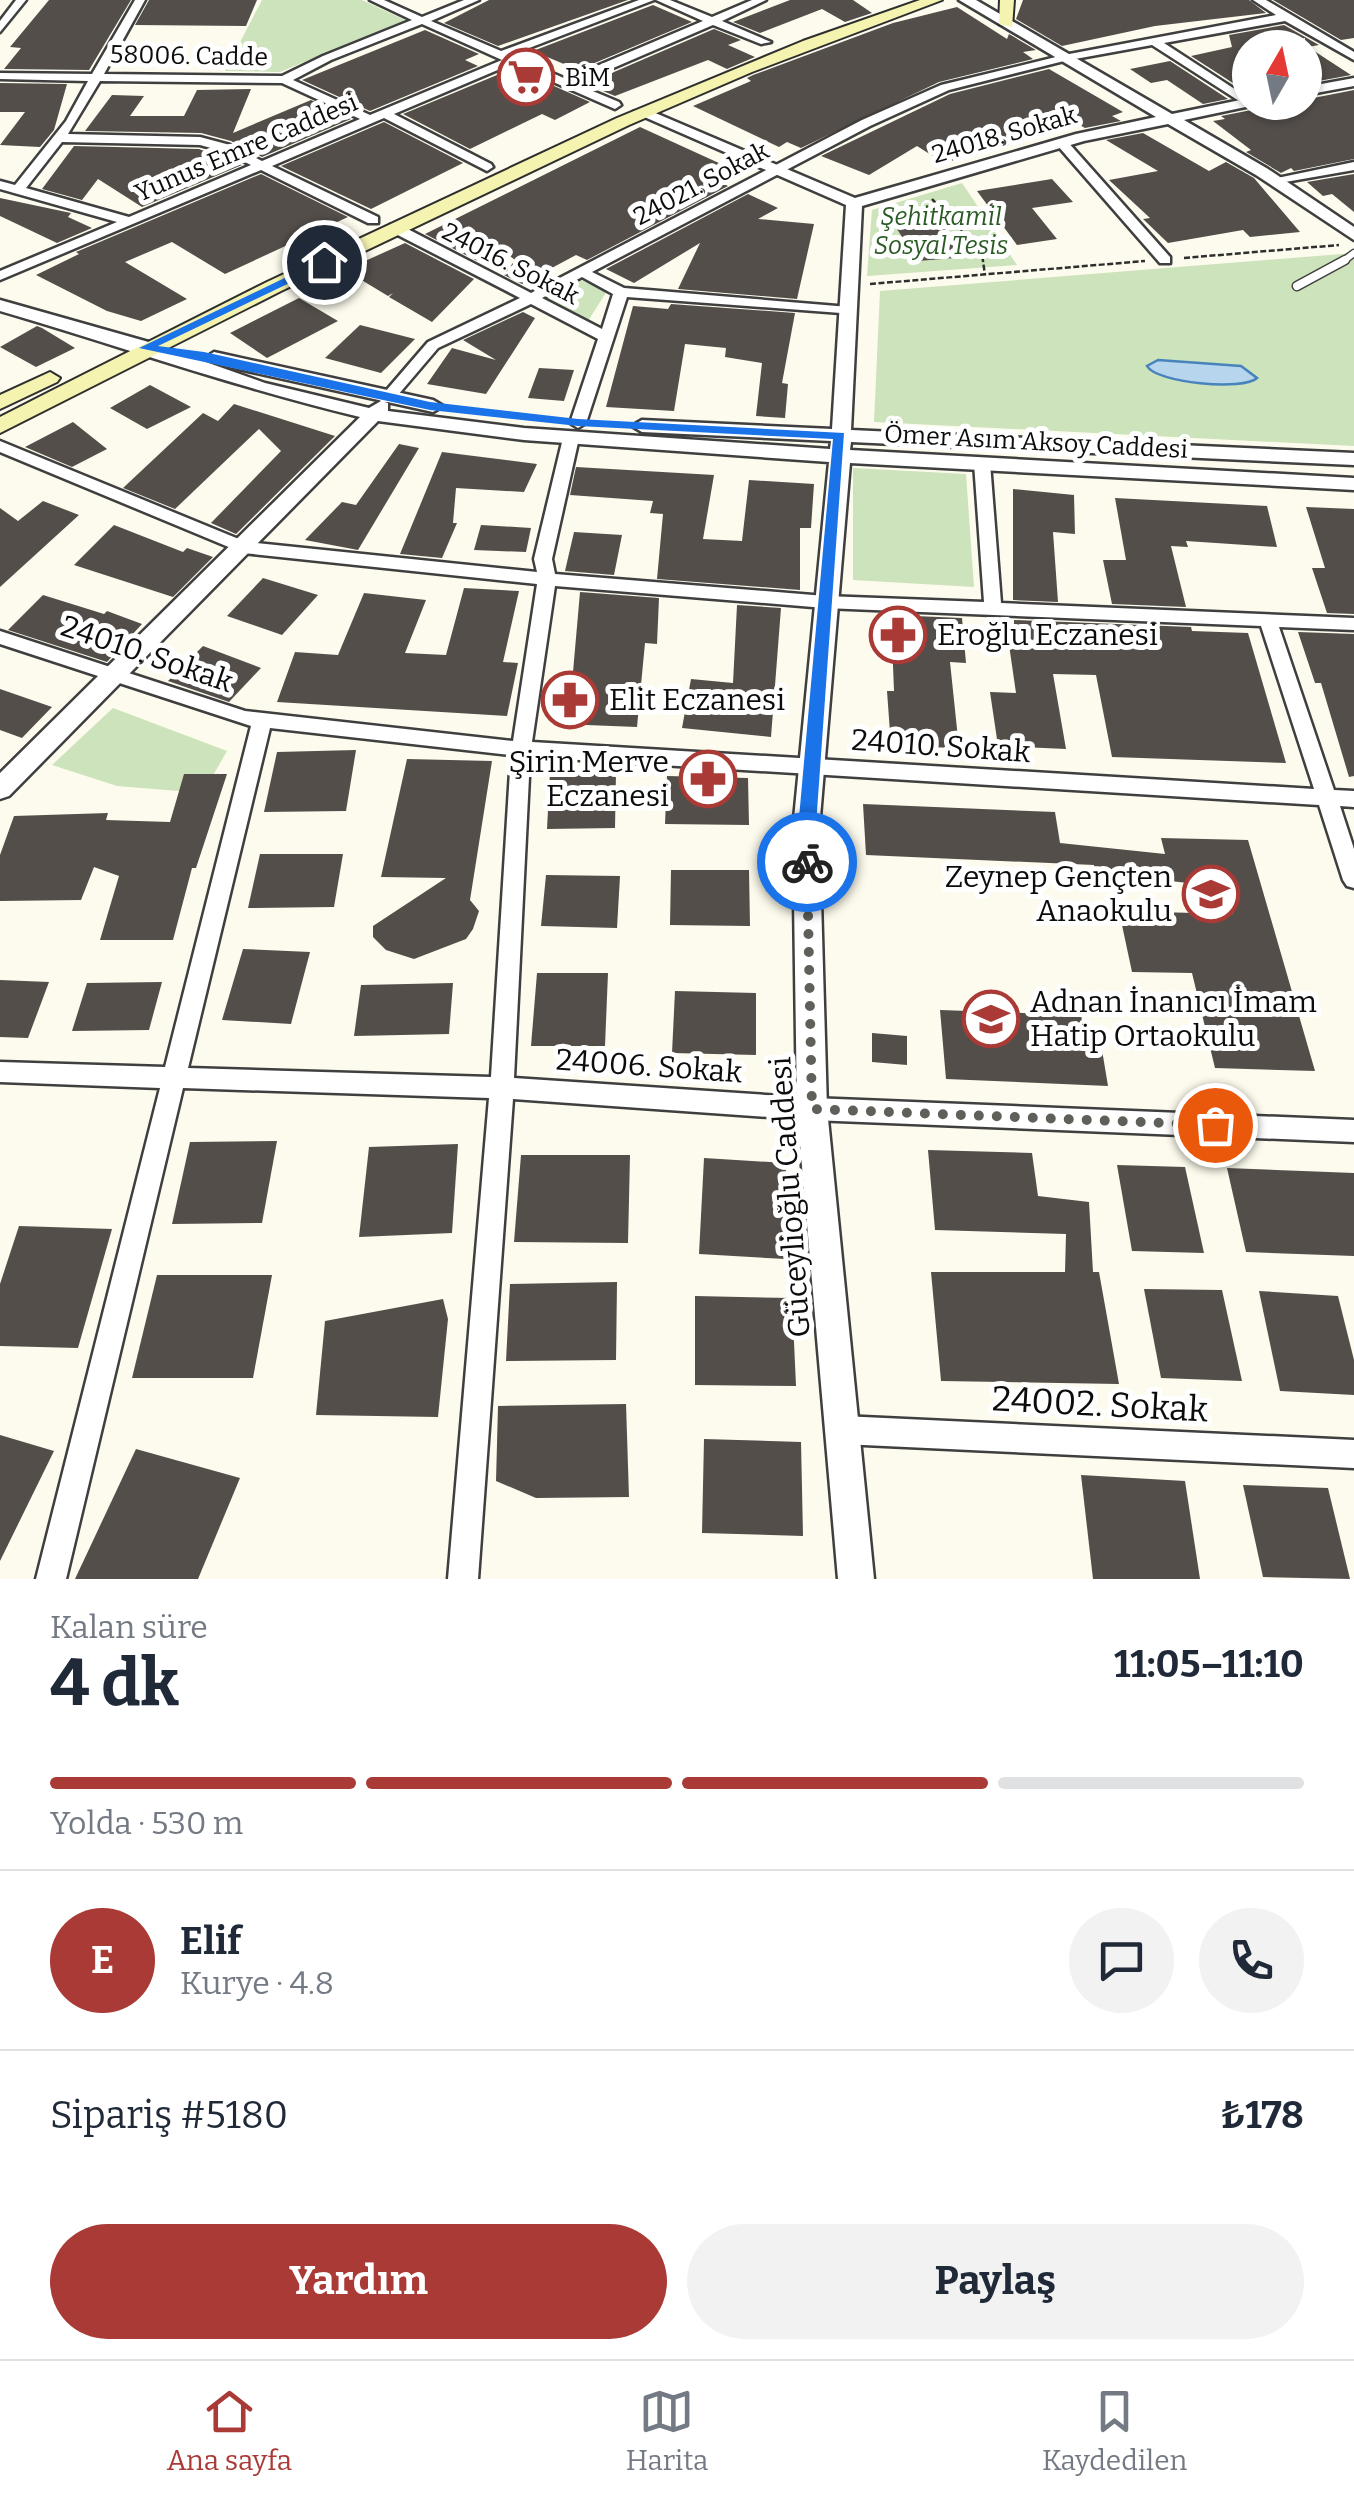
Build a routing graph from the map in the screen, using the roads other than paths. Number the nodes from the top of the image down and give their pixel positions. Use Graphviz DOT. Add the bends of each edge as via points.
graph roads {
  1 [pos="21,0"];
  2 [pos="140,0"];
  3 [pos="375,0"];
  4 [pos="474,0"];
  5 [pos="649,0"];
  6 [pos="660,0"];
  7 [pos="760,0"];
  8 [pos="894,0"];
  9 [pos="935,0"];
  10 [pos="966,0"];
  11 [pos="1007,0"];
  12 [pos="1258,0"];
  13 [pos="1286,17"];
  14 [pos="421,19"];
  15 [pos="708,20"];
  16 [pos="1006,24"];
  17 [pos="0,29"];
  18 [pos="1153,41"];
  19 [pos="765,42"];
  20 [pos="1354,57"];
  21 [pos="504,58"];
  22 [pos="1064,58"];
  23 [pos="0,76"];
  24 [pos="96,76"];
  25 [pos="284,80"];
  26 [pos="1354,82"];
  27 [pos="564,84"];
  28 [pos="1322,88"];
  29 [pos="1232,92"];
  30 [pos="1232,105"];
  31 [pos="615,106"];
  32 [pos="640,112"];
  33 [pos="384,113"];
  34 [pos="1168,118"];
  35 [pos="369,120"];
  36 [pos="58,138"];
  37 [pos="1062,143"];
  38 [pos="264,164"];
  39 [pos="1354,166"];
  40 [pos="487,167"];
  41 [pos="775,169"];
  42 [pos="1274,180"];
  43 [pos="0,185"];
  44 [pos="20,188"];
  45 [pos="854,202"];
  46 [pos="373,220"];
  47 [pos="130,221"];
  48 [pos="395,228"];
  49 [pos="1354,235"];
  50 [pos="1354,253"];
  51 [pos="1165,260"];
  52 [pos="582,272"];
  53 [pos="0,276"];
  54 [pos="1298,286"];
  55 [pos="621,292"];
  56 [pos="850,298"];
  57 [pos="530,299"];
  58 [pos="0,305"];
  59 [pos="606,338"];
  60 [pos="121,340"];
  61 [pos="145,348"];
  62 [pos="0,403"];
  63 [pos="381,407"];
  64 [pos="0,426"];
  65 [pos="574,430"];
  66 [pos="0,446"];
  67 [pos="840,446"];
  68 [pos="1354,459"];
  69 [pos="982,463"];
  70 [pos="1354,484"];
  71 [pos="243,547"];
  72 [pos="547,580"];
  73 [pos="825,602"];
  74 [pos="993,609"];
  75 [pos="1268,620"];
  76 [pos="1354,624"];
  77 [pos="0,637"];
  78 [pos="116,674"];
  79 [pos="262,720"];
  80 [pos="521,749"];
  81 [pos="811,767"];
  82 [pos="0,788"];
  83 [pos="1324,797"];
  84 [pos="1354,799"];
  85 [pos="1354,880"];
  86 [pos="0,1072"];
  87 [pos="174,1076"];
  88 [pos="502,1088"];
  89 [pos="812,1109"];
  90 [pos="1354,1130"];
  91 [pos="842,1430"];
  92 [pos="1354,1454"];
  93 [pos="51,1579"];
  94 [pos="463,1579"];
  95 [pos="856,1579"];
  1 -- 17 [label="street"];
  2 -- 24 [label="street"];
  3 -- 14 [label="street"];
  4 -- 14 [label="street"];
  5 -- 21 [label="street, Yunus Emre Caddesi"];
  6 -- 15 [label="street"];
  7 -- 15 [label="street"];
  8 -- 19 [label="main road"];
  9 -- 32 [label="main road" via="843,28"];
  10 -- 16 [label="street"];
  11 -- 16 [label="main road"];
  12 -- 13 [label="street"];
  13 -- 18 [label="street, 24021. Sokak"];
  13 -- 20 [label="street"];
  14 -- 21 [label="street"];
  14 -- 25 [label="street"];
  15 -- 19 [label="street"];
  15 -- 27 [label="street"];
  16 -- 22 [label="street"];
  18 -- 22 [label="street, 24021. Sokak"];
  18 -- 29 [label="street"];
  19 -- 31 [label="main road"];
  21 -- 27 [label="street"];
  21 -- 33 [label="street, Yunus Emre Caddesi"];
  22 -- 34 [label="street"];
  22 -- 41 [label="street, 24021. Sokak" via="945,87"];
  23 -- 24 [label="street, 58006. Cadde"];
  24 -- 25 [label="street, 58006. Cadde"];
  24 -- 36 [label="street"];
  25 -- 35 [label="street, 58006. Cadde"];
  26 -- 28 [label="street"];
  27 -- 31 [label="street"];
  30 -- 34 [label="street, 24018. Sokak"];
  31 -- 40 [label="main road"];
  32 -- 41 [label="street"];
  32 -- 48 [label="main road"];
  33 -- 35 [label="street, Yunus Emre Caddesi"];
  33 -- 40 [label="street"];
  34 -- 37 [label="street, 24018. Sokak"];
  34 -- 42 [label="street"];
  35 -- 38 [label="street, Yunus Emre Caddesi"];
  36 -- 38 [label="street" via="200,141"];
  36 -- 44 [label="street"];
  37 -- 45 [label="street, 24018. Sokak"];
  37 -- 51 [label="street"];
  38 -- 46 [label="street"];
  38 -- 47 [label="street, Yunus Emre Caddesi"];
  39 -- 42 [label="street"];
  40 -- 46 [label="main road"];
  41 -- 45 [label="street"];
  41 -- 52 [label="street, 24021. Sokak"];
  42 -- 49 [label="street"];
  43 -- 44 [label="street"];
  44 -- 47 [label="street"];
  45 -- 56 [label="street, Güceylioğlu Caddesi"];
  46 -- 60 [label="main road"];
  47 -- 53 [label="street, Yunus Emre Caddesi"];
  48 -- 57 [label="street, 24016. Sokak"];
  48 -- 61 [label="main road"];
  50 -- 54 [label="lane"];
  52 -- 55 [label="street"];
  52 -- 57 [label="street, 24021. Sokak"];
  55 -- 56 [label="street"];
  55 -- 59 [label="street"];
  56 -- 67 [label="street, Güceylioğlu Caddesi"];
  57 -- 59 [label="street, 24016. Sokak"];
  57 -- 63 [label="street, 24021. Sokak" via="433,345"];
  58 -- 60 [label="street, Ömer Asım Aksoy Caddesi"];
  59 -- 65 [label="street"];
  60 -- 61 [label="street, Ömer Asım Aksoy Caddesi"];
  60 -- 62 [label="main road"];
  61 -- 63 [label="street, Ömer Asım Aksoy Caddesi" via="260,387"];
  61 -- 64 [label="main road"];
  63 -- 65 [label="street, Ömer Asım Aksoy Caddesi"];
  63 -- 71 [label="street"];
  65 -- 67 [label="street, Ömer Asım Aksoy Caddesi"];
  65 -- 72 [label="street" via="543,559"];
  66 -- 71 [label="street"];
  67 -- 68 [label="street, Ömer Asım Aksoy Caddesi"];
  67 -- 69 [label="street, Ömer Asım Aksoy Caddesi"];
  67 -- 73 [label="street, Güceylioğlu Caddesi"];
  69 -- 70 [label="street, Ömer Asım Aksoy Caddesi"];
  69 -- 74 [label="street"];
  71 -- 72 [label="street"];
  71 -- 78 [label="street"];
  72 -- 73 [label="street"];
  72 -- 80 [label="street"];
  73 -- 74 [label="street"];
  73 -- 81 [label="street, Güceylioğlu Caddesi"];
  74 -- 75 [label="street"];
  75 -- 76 [label="street"];
  75 -- 83 [label="street"];
  77 -- 78 [label="street, 24010. Sokak"];
  78 -- 79 [label="street, 24010. Sokak"];
  78 -- 82 [label="street"];
  79 -- 80 [label="street, 24010. Sokak"];
  79 -- 87 [label="street"];
  80 -- 81 [label="street, 24010. Sokak"];
  80 -- 88 [label="street"];
  81 -- 83 [label="street, 24010. Sokak"];
  81 -- 89 [label="street, Güceylioğlu Caddesi" via="806,829"];
  83 -- 84 [label="street, 24010. Sokak"];
  83 -- 85 [label="street"];
  86 -- 87 [label="street, 24006. Sokak"];
  87 -- 88 [label="street, 24006. Sokak"];
  87 -- 93 [label="street"];
  88 -- 89 [label="street, 24006. Sokak"];
  88 -- 94 [label="street"];
  89 -- 90 [label="street, 24006. Sokak"];
  89 -- 91 [label="street, Güceylioğlu Caddesi"];
  91 -- 92 [label="street, 24002. Sokak"];
  91 -- 95 [label="street, Güceylioğlu Caddesi"];
}
